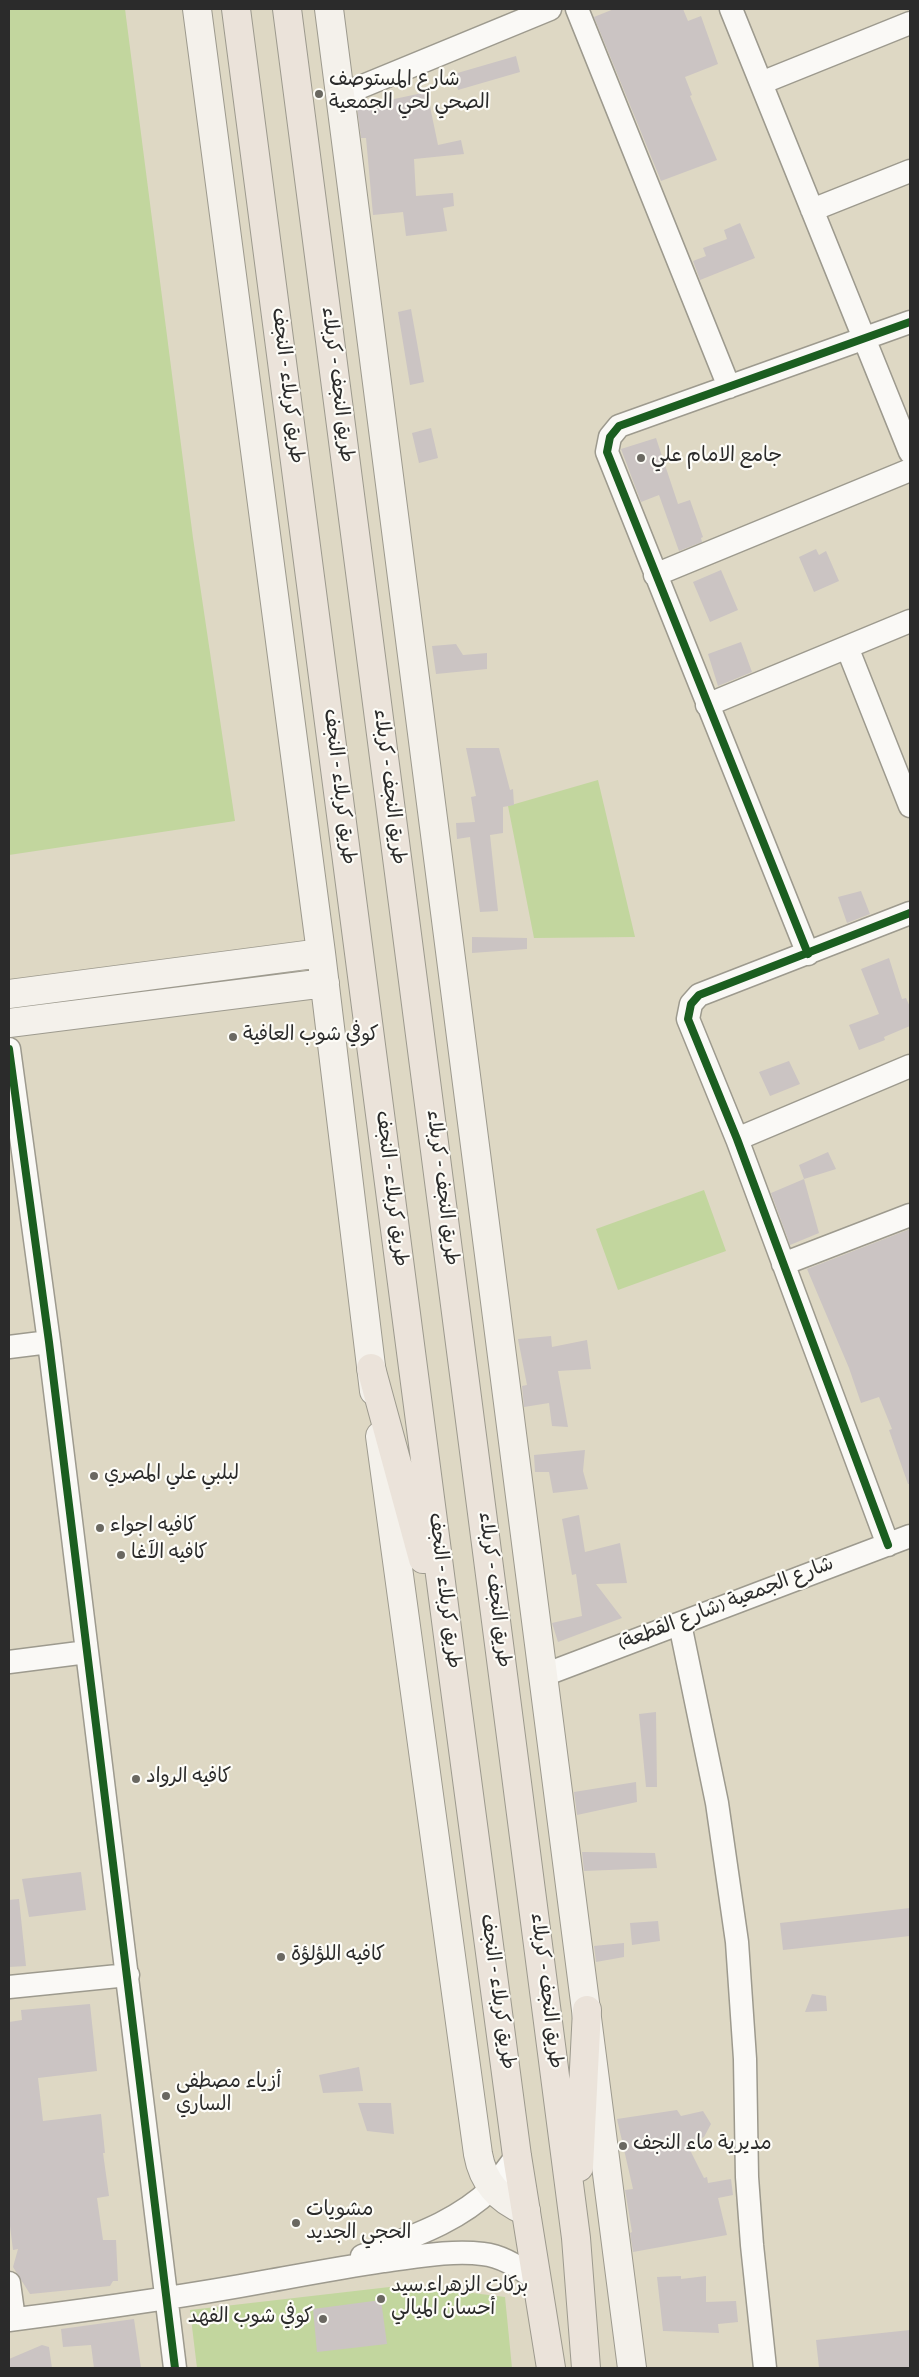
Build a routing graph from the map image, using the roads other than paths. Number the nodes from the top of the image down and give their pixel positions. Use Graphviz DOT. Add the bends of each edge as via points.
graph roads {
  1 [pos="197,9"];
  2 [pos="236,9"];
  3 [pos="287,9"];
  4 [pos="329,9"];
  5 [pos="550,9"];
  6 [pos="577,9"];
  7 [pos="731,9"];
  8 [pos="910,23"];
  9 [pos="761,83"];
  10 [pos="341,95"];
  11 [pos="910,171"];
  12 [pos="812,210"];
  13 [pos="910,322"];
  14 [pos="865,340"];
  15 [pos="729,387"];
  16 [pos="910,452"];
  17 [pos="910,470"];
  18 [pos="655,575"];
  19 [pos="910,621"];
  20 [pos="847,647"];
  21 [pos="707,705"];
  22 [pos="910,806"];
  23 [pos="910,913"];
  24 [pos="321,952"];
  25 [pos="808,954"];
  26 [pos="325,983"];
  27 [pos="9,994"];
  28 [pos="9,1023"];
  29 [pos="9,1049"];
  30 [pos="910,1066"];
  31 [pos="736,1139"];
  32 [pos="910,1215"];
  33 [pos="783,1264"];
  34 [pos="49,1342"];
  35 [pos="9,1347"];
  36 [pos="371,1368"];
  37 [pos="910,1536"];
  38 [pos="888,1545"];
  39 [pos="680,1624"];
  40 [pos="87,1652"];
  41 [pos="450,1659"];
  42 [pos="9,1662"];
  43 [pos="544,1675"];
  44 [pos="128,1975"];
  45 [pos="9,1987"];
  46 [pos="587,2010"];
  47 [pos="517,2156"];
  48 [pos="492,2188"];
  49 [pos="526,2211"];
  50 [pos="576,2238"];
  51 [pos="327,2270"];
  52 [pos="536,2280"];
  53 [pos="9,2282"];
  54 [pos="168,2299"];
  55 [pos="11,2320"];
  56 [pos="550,2364"];
  57 [pos="586,2365"];
  58 [pos="175,2368"];
  59 [pos="632,2368"];
  60 [pos="765,2368"];
  1 -- 24 [label="main road"];
  2 -- 41 [label="highway, طريق کربلاء - النجف"];
  3 -- 50 [label="highway, طريق النجف - کربلاء"];
  4 -- 10 [label="main road"];
  5 -- 10 [label="street"];
  6 -- 15 [label="street"];
  7 -- 9 [label="street"];
  8 -- 9 [label="street"];
  9 -- 12 [label="street"];
  10 -- 43 [label="main road"];
  11 -- 12 [label="street"];
  12 -- 14 [label="street"];
  13 -- 14 [label="street"];
  14 -- 15 [label="street"];
  14 -- 16 [label="street"];
  15 -- 18 [label="street" via="619,426 610,437 607,452"];
  17 -- 18 [label="street"];
  18 -- 21 [label="street"];
  19 -- 20 [label="street"];
  20 -- 21 [label="street"];
  20 -- 22 [label="street"];
  21 -- 25 [label="street"];
  23 -- 25 [label="street"];
  24 -- 26 [label="main road"];
  24 -- 27 [label="main road"];
  25 -- 31 [label="street" via="699,995 691,1004 688,1020 692,1032"];
  26 -- 28 [label="main road"];
  26 -- 36 [label="main road"];
  29 -- 34 [label="street"];
  30 -- 31 [label="street"];
  31 -- 33 [label="street"];
  32 -- 33 [label="street"];
  33 -- 38 [label="street"];
  34 -- 35 [label="street"];
  34 -- 40 [label="street"];
  36 -- 41 [label="highway"];
  36 -- 48 [label="main road" via="478,2154 480,2166"];
  37 -- 38 [label="street, شارع الجمعية (شارع القطعة)"];
  38 -- 39 [label="street, شارع الجمعية (شارع القطعة)"];
  39 -- 43 [label="street, شارع الجمعية (شارع القطعة)"];
  39 -- 60 [label="street" via="717,1803 737,1942 746,2059 747,2176"];
  40 -- 42 [label="street"];
  40 -- 44 [label="street"];
  41 -- 47 [label="highway, طريق کربلاء - النجف"];
  43 -- 46 [label="main road"];
  44 -- 45 [label="street"];
  44 -- 54 [label="street"];
  46 -- 50 [label="highway"];
  46 -- 59 [label="main road"];
  47 -- 48 [label="street"];
  47 -- 49 [label="highway, طريق کربلاء - النجف"];
  48 -- 49 [label="main road" via="513,2206"];
  48 -- 51 [label="street" via="449,2220"];
  49 -- 52 [label="highway, طريق کربلاء - النجف"];
  50 -- 57 [label="highway, طريق النجف - کربلاء"];
  51 -- 52 [label="street" via="419,2256 483,2254 517,2266"];
  51 -- 54 [label="street"];
  52 -- 56 [label="highway, طريق کربلاء - النجف"];
  53 -- 55 [label="street"];
  54 -- 55 [label="street"];
  54 -- 58 [label="street"];
}
